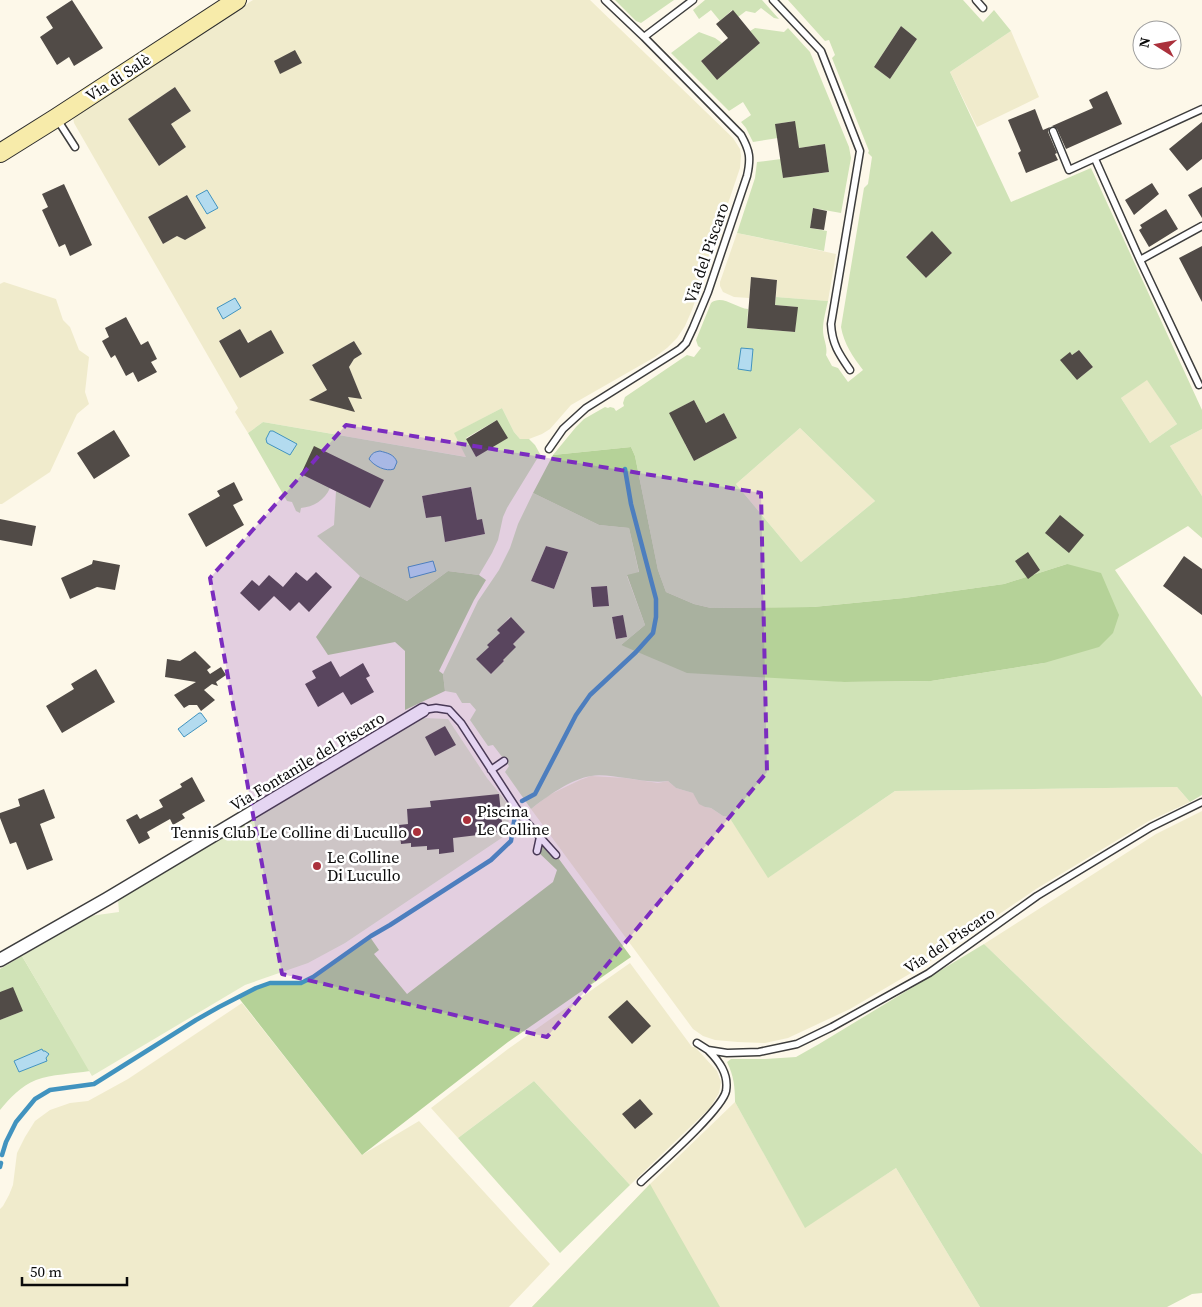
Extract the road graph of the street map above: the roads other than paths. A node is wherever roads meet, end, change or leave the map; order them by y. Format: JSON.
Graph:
{"nodes":[{"id":1,"x":237,"y":0,"type":"edge"},
{"id":2,"x":605,"y":0,"type":"edge"},
{"id":3,"x":693,"y":0,"type":"edge"},
{"id":4,"x":773,"y":0,"type":"edge"},
{"id":5,"x":976,"y":0,"type":"edge"},
{"id":6,"x":983,"y":8,"type":"dead end"},
{"id":7,"x":644,"y":37,"type":"junction"},
{"id":8,"x":1202,"y":109,"type":"edge"},
{"id":9,"x":56,"y":118,"type":"junction"},
{"id":10,"x":1053,"y":130,"type":"dead end"},
{"id":11,"x":75,"y":147,"type":"dead end"},
{"id":12,"x":0,"y":153,"type":"edge"},
{"id":13,"x":1095,"y":159,"type":"junction"},
{"id":14,"x":1202,"y":226,"type":"edge"},
{"id":15,"x":1140,"y":260,"type":"junction"},
{"id":16,"x":850,"y":370,"type":"dead end"},
{"id":17,"x":1199,"y":385,"type":"dead end"},
{"id":18,"x":549,"y":449,"type":"dead end"},
{"id":19,"x":423,"y":710,"type":"joint"},
{"id":20,"x":504,"y":760,"type":"dead end"},
{"id":21,"x":491,"y":770,"type":"junction"},
{"id":22,"x":1202,"y":802,"type":"edge"},
{"id":23,"x":540,"y":837,"type":"junction"},
{"id":24,"x":537,"y":851,"type":"dead end"},
{"id":25,"x":556,"y":855,"type":"dead end"},
{"id":26,"x":0,"y":960,"type":"edge"},
{"id":27,"x":697,"y":1043,"type":"dead end"},
{"id":28,"x":708,"y":1050,"type":"junction"},
{"id":29,"x":642,"y":1182,"type":"dead end"}],
"edges":[{"from":1,"to":9,"type":"main road","name":"Via di Salè"},
{"from":2,"to":7,"type":"lane","name":"Via del Piscaro"},
{"from":3,"to":7,"type":"lane"},
{"from":4,"to":16,"type":"lane"},
{"from":5,"to":6,"type":"lane"},
{"from":7,"to":18,"type":"lane","name":"Via del Piscaro"},
{"from":8,"to":13,"type":"lane"},
{"from":9,"to":11,"type":"lane"},
{"from":9,"to":12,"type":"main road","name":"Via di Salè"},
{"from":10,"to":13,"type":"lane"},
{"from":13,"to":15,"type":"lane"},
{"from":14,"to":15,"type":"lane"},
{"from":15,"to":17,"type":"lane"},
{"from":19,"to":21,"type":"lane"},
{"from":19,"to":26,"type":"street","name":"Via Fontanile del Piscaro"},
{"from":20,"to":21,"type":"lane"},
{"from":21,"to":23,"type":"lane"},
{"from":22,"to":28,"type":"lane","name":"Via del Piscaro"},
{"from":23,"to":24,"type":"lane"},
{"from":23,"to":25,"type":"lane"},
{"from":27,"to":28,"type":"lane","name":"Via del Piscaro"},
{"from":28,"to":29,"type":"lane"}]}
